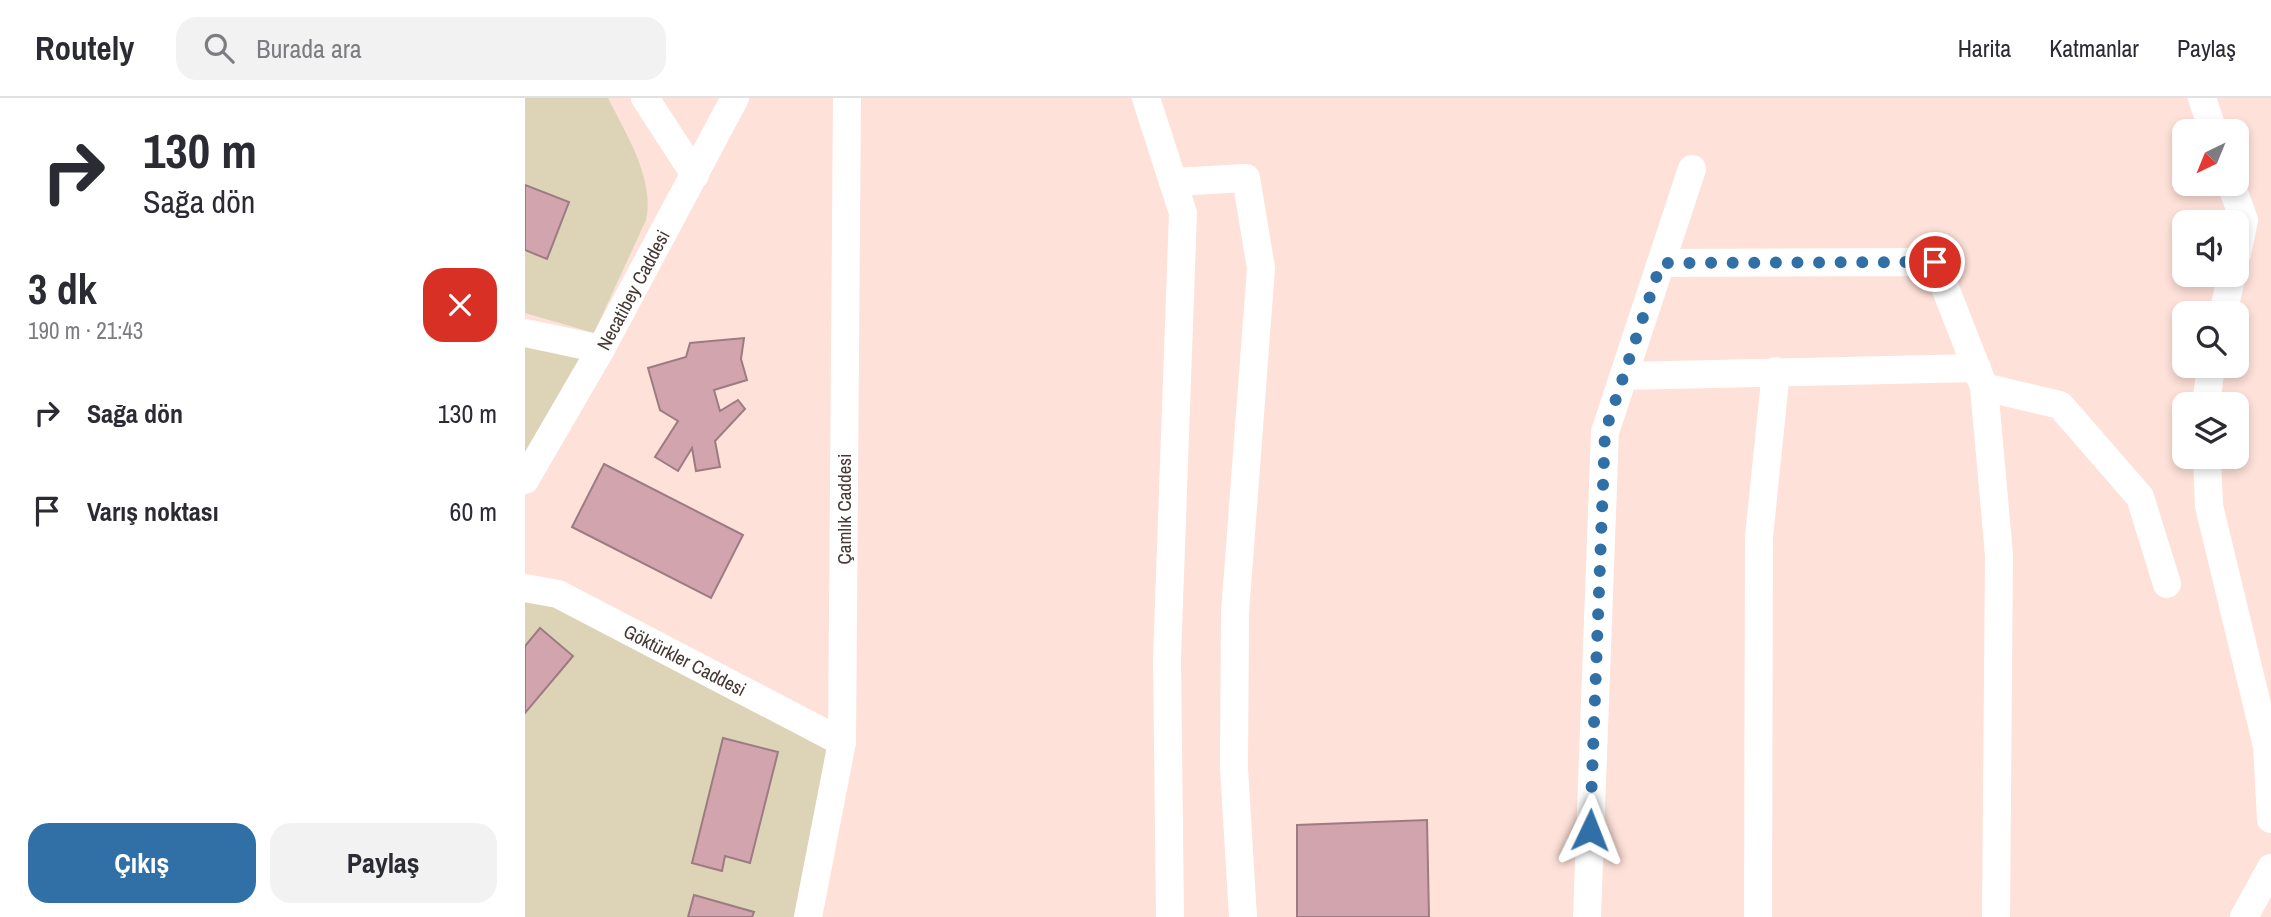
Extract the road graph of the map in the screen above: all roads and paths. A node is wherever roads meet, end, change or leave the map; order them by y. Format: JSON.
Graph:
{"nodes":[{"id":1,"x":645,"y":98,"type":"edge"},
{"id":2,"x":736,"y":98,"type":"edge"},
{"id":3,"x":846,"y":98,"type":"edge"},
{"id":4,"x":1146,"y":98,"type":"edge"},
{"id":5,"x":2202,"y":98,"type":"edge"},
{"id":6,"x":2209,"y":119,"type":"edge"},
{"id":7,"x":1692,"y":169,"type":"dead end"},
{"id":8,"x":695,"y":175,"type":"junction"},
{"id":9,"x":1173,"y":181,"type":"junction"},
{"id":10,"x":1661,"y":263,"type":"junction"},
{"id":11,"x":525,"y":333,"type":"edge"},
{"id":12,"x":601,"y":349,"type":"junction"},
{"id":13,"x":1776,"y":371,"type":"junction"},
{"id":14,"x":1624,"y":376,"type":"junction"},
{"id":15,"x":1981,"y":377,"type":"junction"},
{"id":16,"x":2207,"y":469,"type":"edge"},
{"id":17,"x":525,"y":480,"type":"edge"},
{"id":18,"x":2167,"y":584,"type":"dead end"},
{"id":19,"x":525,"y":588,"type":"edge"},
{"id":20,"x":842,"y":742,"type":"junction"},
{"id":21,"x":2271,"y":819,"type":"edge"},
{"id":22,"x":2271,"y":868,"type":"edge"},
{"id":23,"x":808,"y":917,"type":"edge"},
{"id":24,"x":1170,"y":917,"type":"edge"},
{"id":25,"x":1243,"y":917,"type":"edge"},
{"id":26,"x":1587,"y":917,"type":"edge"},
{"id":27,"x":1758,"y":917,"type":"edge"},
{"id":28,"x":1996,"y":917,"type":"edge"},
{"id":29,"x":2244,"y":917,"type":"edge"}],
"edges":[{"from":1,"to":8,"type":"street"},
{"from":2,"to":8,"type":"street","name":"Necatibey Caddesi"},
{"from":3,"to":20,"type":"street","name":"Çamlık Caddesi"},
{"from":4,"to":9,"type":"street"},
{"from":5,"to":6,"type":"street"},
{"from":7,"to":10,"type":"street"},
{"from":8,"to":12,"type":"street","name":"Necatibey Caddesi"},
{"from":9,"to":24,"type":"street"},
{"from":9,"to":25,"type":"street"},
{"from":10,"to":14,"type":"street"},
{"from":10,"to":15,"type":"street"},
{"from":11,"to":12,"type":"street"},
{"from":12,"to":17,"type":"street","name":"Necatibey Caddesi"},
{"from":13,"to":14,"type":"street"},
{"from":13,"to":15,"type":"street"},
{"from":13,"to":27,"type":"street"},
{"from":14,"to":26,"type":"street"},
{"from":15,"to":18,"type":"street"},
{"from":15,"to":28,"type":"street"},
{"from":16,"to":21,"type":"street"},
{"from":19,"to":20,"type":"street","name":"Göktürkler Caddesi"},
{"from":20,"to":23,"type":"street","name":"Çamlık Caddesi"},
{"from":22,"to":29,"type":"street"}]}
